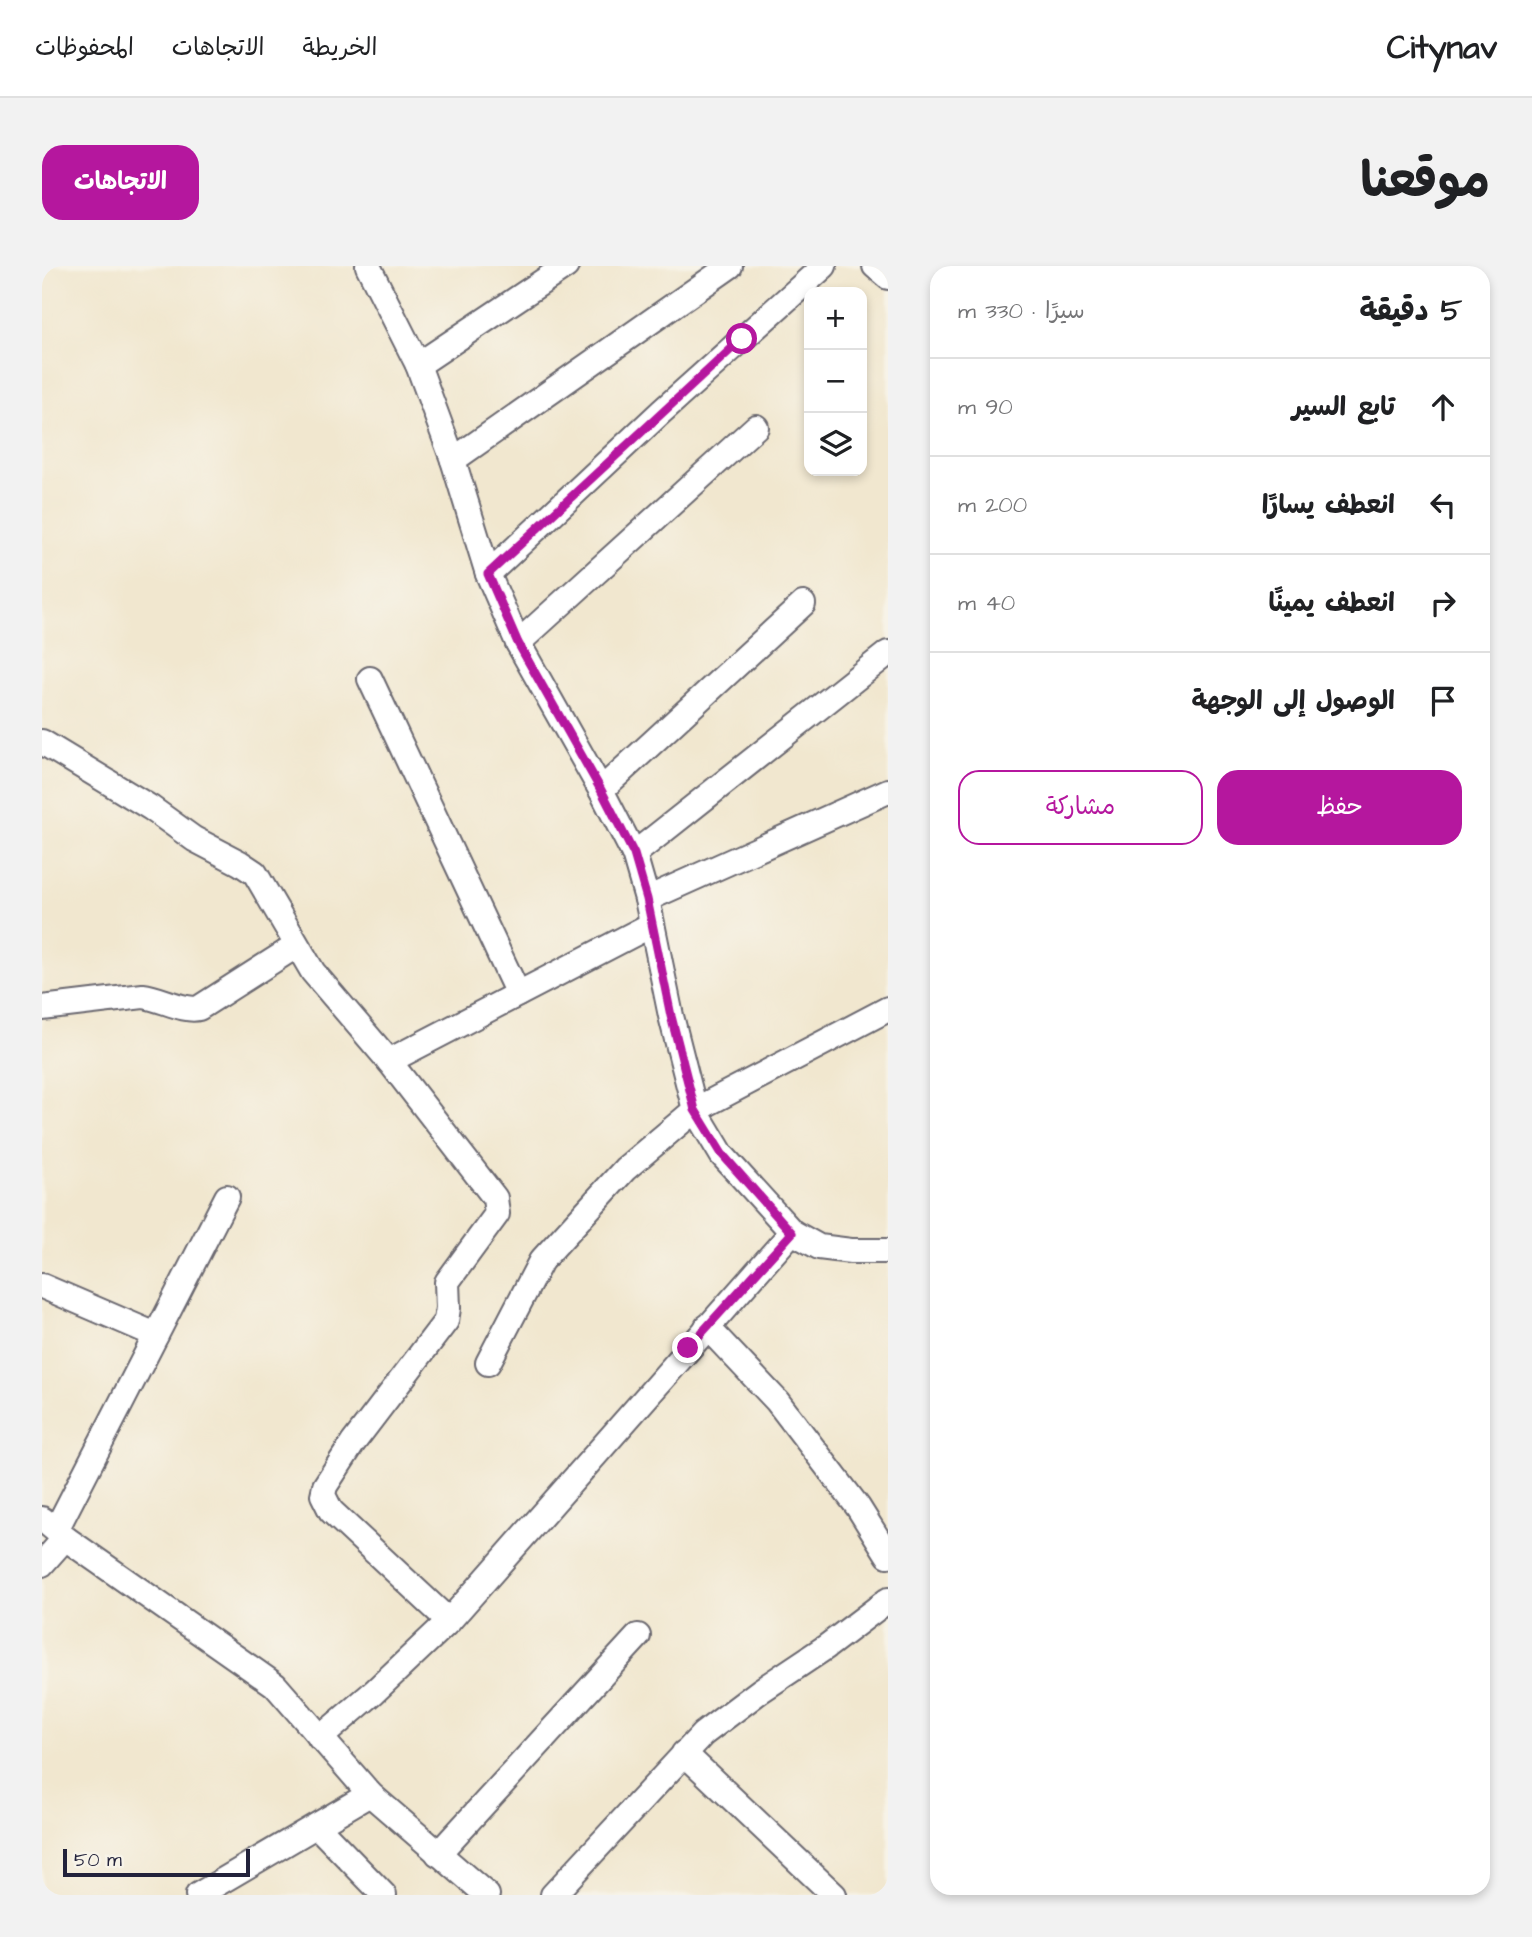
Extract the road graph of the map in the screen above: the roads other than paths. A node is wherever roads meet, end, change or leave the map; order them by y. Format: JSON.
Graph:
{"nodes":[{"id":1,"x":566,"y":266,"type":"edge"},
{"id":2,"x":730,"y":266,"type":"edge"},
{"id":3,"x":824,"y":266,"type":"edge"},
{"id":4,"x":379,"y":271,"type":"edge"},
{"id":5,"x":418,"y":365,"type":"junction"},
{"id":6,"x":755,"y":427,"type":"dead end"},
{"id":7,"x":453,"y":460,"type":"junction"},
{"id":8,"x":488,"y":574,"type":"junction"},
{"id":9,"x":803,"y":604,"type":"dead end"},
{"id":10,"x":518,"y":643,"type":"junction"},
{"id":11,"x":888,"y":653,"type":"edge"},
{"id":12,"x":370,"y":679,"type":"dead end"},
{"id":13,"x":42,"y":742,"type":"edge"},
{"id":14,"x":601,"y":790,"type":"junction"},
{"id":15,"x":888,"y":792,"type":"edge"},
{"id":16,"x":634,"y":854,"type":"junction"},
{"id":17,"x":647,"y":899,"type":"junction"},
{"id":18,"x":651,"y":925,"type":"junction"},
{"id":19,"x":296,"y":946,"type":"junction"},
{"id":20,"x":518,"y":994,"type":"junction"},
{"id":21,"x":42,"y":1008,"type":"edge"},
{"id":22,"x":888,"y":1009,"type":"edge"},
{"id":23,"x":389,"y":1061,"type":"junction"},
{"id":24,"x":695,"y":1110,"type":"junction"},
{"id":25,"x":227,"y":1197,"type":"dead end"},
{"id":26,"x":792,"y":1233,"type":"junction"},
{"id":27,"x":888,"y":1251,"type":"edge"},
{"id":28,"x":42,"y":1286,"type":"edge"},
{"id":29,"x":707,"y":1327,"type":"junction"},
{"id":30,"x":156,"y":1335,"type":"junction"},
{"id":31,"x":488,"y":1363,"type":"dead end"},
{"id":32,"x":54,"y":1529,"type":"edge"},
{"id":33,"x":888,"y":1555,"type":"edge"},
{"id":34,"x":42,"y":1564,"type":"edge"},
{"id":35,"x":888,"y":1600,"type":"edge"},
{"id":36,"x":449,"y":1621,"type":"junction"},
{"id":37,"x":638,"y":1636,"type":"dead end"},
{"id":38,"x":320,"y":1738,"type":"junction"},
{"id":39,"x":684,"y":1753,"type":"junction"},
{"id":40,"x":370,"y":1794,"type":"junction"},
{"id":41,"x":317,"y":1826,"type":"junction"},
{"id":42,"x":438,"y":1854,"type":"junction"},
{"id":43,"x":204,"y":1894,"type":"edge"},
{"id":44,"x":384,"y":1895,"type":"edge"},
{"id":45,"x":487,"y":1895,"type":"edge"},
{"id":46,"x":553,"y":1895,"type":"edge"},
{"id":47,"x":834,"y":1895,"type":"edge"}],
"edges":[{"from":1,"to":5,"type":"street"},
{"from":2,"to":7,"type":"street"},
{"from":3,"to":8,"type":"street"},
{"from":4,"to":5,"type":"street"},
{"from":5,"to":7,"type":"street"},
{"from":6,"to":10,"type":"street"},
{"from":7,"to":8,"type":"street"},
{"from":8,"to":10,"type":"street"},
{"from":9,"to":14,"type":"street"},
{"from":10,"to":14,"type":"street"},
{"from":11,"to":16,"type":"street"},
{"from":12,"to":20,"type":"street"},
{"from":13,"to":19,"type":"street"},
{"from":14,"to":16,"type":"street"},
{"from":15,"to":17,"type":"street"},
{"from":16,"to":17,"type":"street"},
{"from":17,"to":18,"type":"street"},
{"from":18,"to":20,"type":"street"},
{"from":18,"to":24,"type":"street"},
{"from":19,"to":21,"type":"street"},
{"from":19,"to":23,"type":"street"},
{"from":20,"to":23,"type":"street"},
{"from":22,"to":24,"type":"street"},
{"from":23,"to":36,"type":"street"},
{"from":24,"to":26,"type":"street"},
{"from":24,"to":31,"type":"street"},
{"from":25,"to":30,"type":"street"},
{"from":26,"to":27,"type":"street"},
{"from":26,"to":29,"type":"street"},
{"from":28,"to":30,"type":"street"},
{"from":29,"to":33,"type":"street"},
{"from":29,"to":36,"type":"street"},
{"from":30,"to":32,"type":"street"},
{"from":32,"to":34,"type":"street"},
{"from":32,"to":38,"type":"street"},
{"from":35,"to":39,"type":"street"},
{"from":36,"to":38,"type":"street"},
{"from":37,"to":42,"type":"street"},
{"from":38,"to":40,"type":"street"},
{"from":39,"to":46,"type":"street"},
{"from":39,"to":47,"type":"street"},
{"from":40,"to":41,"type":"street"},
{"from":40,"to":42,"type":"street"},
{"from":41,"to":43,"type":"street"},
{"from":41,"to":44,"type":"street"},
{"from":42,"to":45,"type":"street"}]}
